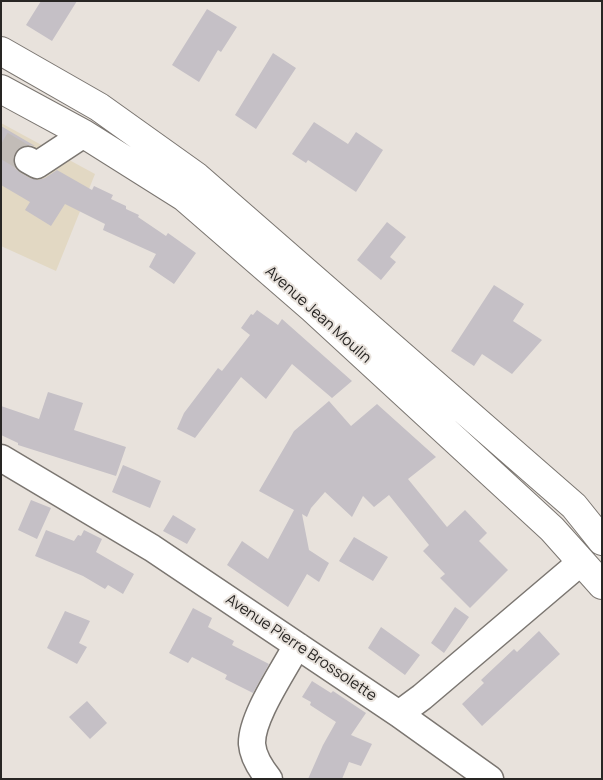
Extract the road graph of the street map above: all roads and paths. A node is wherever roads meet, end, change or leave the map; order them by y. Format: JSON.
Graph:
{"nodes":[{"id":1,"x":1,"y":51,"type":"edge"},
{"id":2,"x":1,"y":89,"type":"edge"},
{"id":3,"x":84,"y":134,"type":"junction"},
{"id":4,"x":28,"y":160,"type":"tunnel mouth"},
{"id":5,"x":1,"y":458,"type":"edge"},
{"id":6,"x":602,"y":541,"type":"edge"},
{"id":7,"x":581,"y":562,"type":"junction"},
{"id":8,"x":602,"y":585,"type":"edge"},
{"id":9,"x":298,"y":646,"type":"junction"},
{"id":10,"x":399,"y":714,"type":"junction"},
{"id":11,"x":269,"y":779,"type":"edge"},
{"id":12,"x":490,"y":779,"type":"edge"}],
"edges":[{"from":1,"to":6,"type":"main road","name":"Avenue Jean Moulin"},
{"from":2,"to":3,"type":"main road","name":"Avenue Jean Moulin"},
{"from":3,"to":4,"type":"street"},
{"from":3,"to":7,"type":"main road","name":"Avenue Jean Moulin"},
{"from":5,"to":9,"type":"street","name":"Avenue Pierre Brossolette"},
{"from":7,"to":8,"type":"main road","name":"Avenue Jean Moulin"},
{"from":7,"to":10,"type":"street"},
{"from":9,"to":10,"type":"street","name":"Avenue Pierre Brossolette"},
{"from":9,"to":11,"type":"street"},
{"from":10,"to":12,"type":"street","name":"Avenue Pierre Brossolette"}]}
